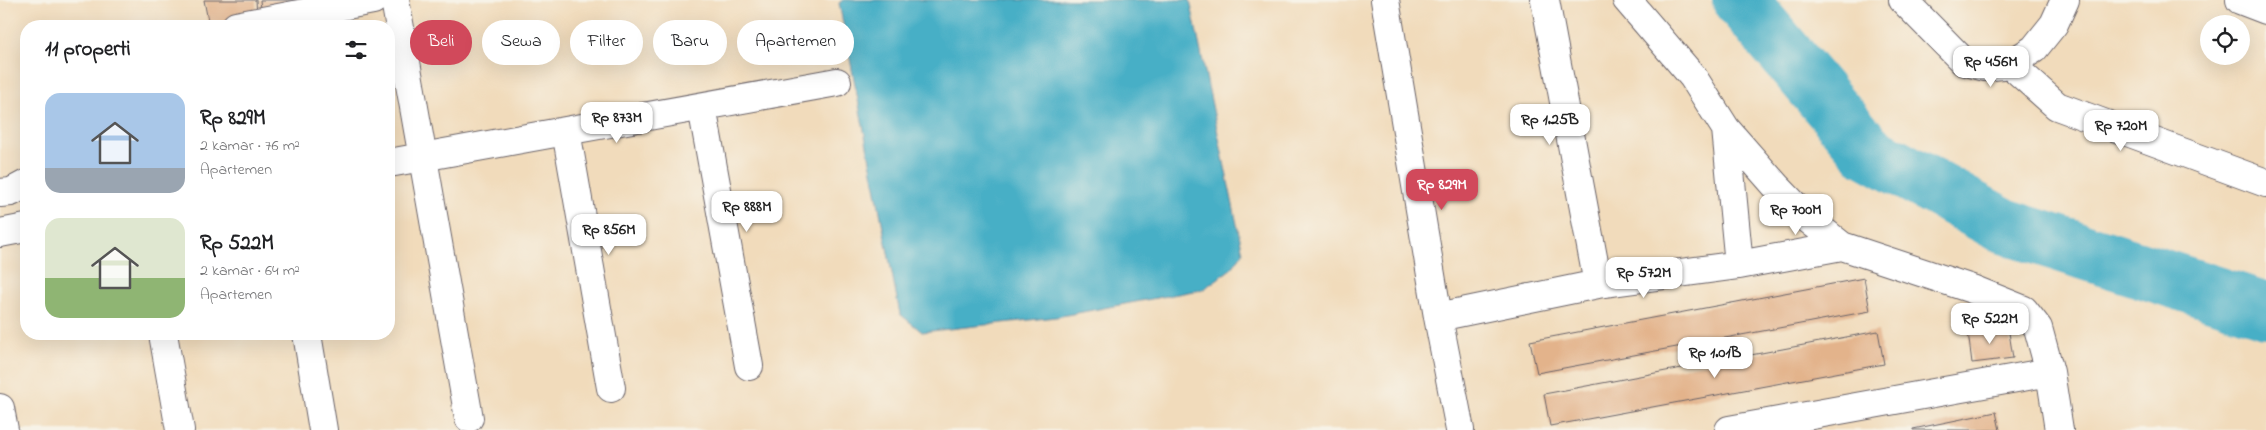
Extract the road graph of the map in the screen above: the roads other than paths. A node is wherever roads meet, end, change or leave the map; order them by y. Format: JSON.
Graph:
{"nodes":[{"id":1,"x":373,"y":0,"type":"edge"},
{"id":2,"x":395,"y":0,"type":"edge"},
{"id":3,"x":1385,"y":0,"type":"edge"},
{"id":4,"x":1545,"y":0,"type":"edge"},
{"id":5,"x":1627,"y":0,"type":"edge"},
{"id":6,"x":1903,"y":0,"type":"edge"},
{"id":7,"x":2065,"y":0,"type":"edge"},
{"id":8,"x":2240,"y":0,"type":"edge"},
{"id":9,"x":2266,"y":10,"type":"edge"},
{"id":10,"x":268,"y":20,"type":"edge"},
{"id":11,"x":2010,"y":64,"type":"junction"},
{"id":12,"x":837,"y":82,"type":"dead end"},
{"id":13,"x":702,"y":107,"type":"junction"},
{"id":14,"x":1726,"y":130,"type":"junction"},
{"id":15,"x":566,"y":131,"type":"junction"},
{"id":16,"x":423,"y":157,"type":"junction"},
{"id":17,"x":395,"y":162,"type":"edge"},
{"id":18,"x":2266,"y":183,"type":"edge"},
{"id":19,"x":20,"y":187,"type":"edge"},
{"id":20,"x":0,"y":192,"type":"edge"},
{"id":21,"x":20,"y":229,"type":"edge"},
{"id":22,"x":0,"y":233,"type":"edge"},
{"id":23,"x":1842,"y":246,"type":"junction"},
{"id":24,"x":1739,"y":265,"type":"junction"},
{"id":25,"x":1598,"y":284,"type":"junction"},
{"id":26,"x":1438,"y":317,"type":"junction"},
{"id":27,"x":164,"y":340,"type":"edge"},
{"id":28,"x":308,"y":340,"type":"edge"},
{"id":29,"x":749,"y":366,"type":"dead end"},
{"id":30,"x":2050,"y":372,"type":"junction"},
{"id":31,"x":611,"y":388,"type":"dead end"},
{"id":32,"x":0,"y":408,"type":"edge"},
{"id":33,"x":469,"y":418,"type":"dead end"},
{"id":34,"x":4,"y":430,"type":"edge"},
{"id":35,"x":180,"y":430,"type":"edge"},
{"id":36,"x":324,"y":430,"type":"edge"},
{"id":37,"x":1460,"y":430,"type":"edge"},
{"id":38,"x":1729,"y":430,"type":"edge"},
{"id":39,"x":2059,"y":430,"type":"edge"}],
"edges":[{"from":1,"to":10,"type":"street"},
{"from":2,"to":16,"type":"street"},
{"from":3,"to":26,"type":"street"},
{"from":4,"to":25,"type":"street"},
{"from":5,"to":14,"type":"street"},
{"from":6,"to":11,"type":"street"},
{"from":7,"to":11,"type":"street"},
{"from":8,"to":9,"type":"street"},
{"from":11,"to":18,"type":"street"},
{"from":12,"to":13,"type":"street"},
{"from":13,"to":15,"type":"street"},
{"from":13,"to":29,"type":"street"},
{"from":14,"to":23,"type":"street"},
{"from":14,"to":24,"type":"street"},
{"from":15,"to":16,"type":"street"},
{"from":15,"to":31,"type":"street"},
{"from":16,"to":17,"type":"street"},
{"from":16,"to":33,"type":"street"},
{"from":19,"to":20,"type":"street"},
{"from":21,"to":22,"type":"street"},
{"from":23,"to":24,"type":"street"},
{"from":23,"to":30,"type":"street"},
{"from":24,"to":25,"type":"street"},
{"from":25,"to":26,"type":"street"},
{"from":26,"to":37,"type":"street"},
{"from":27,"to":35,"type":"street"},
{"from":28,"to":36,"type":"street"},
{"from":30,"to":38,"type":"street"},
{"from":30,"to":39,"type":"street"},
{"from":32,"to":34,"type":"street"}]}
